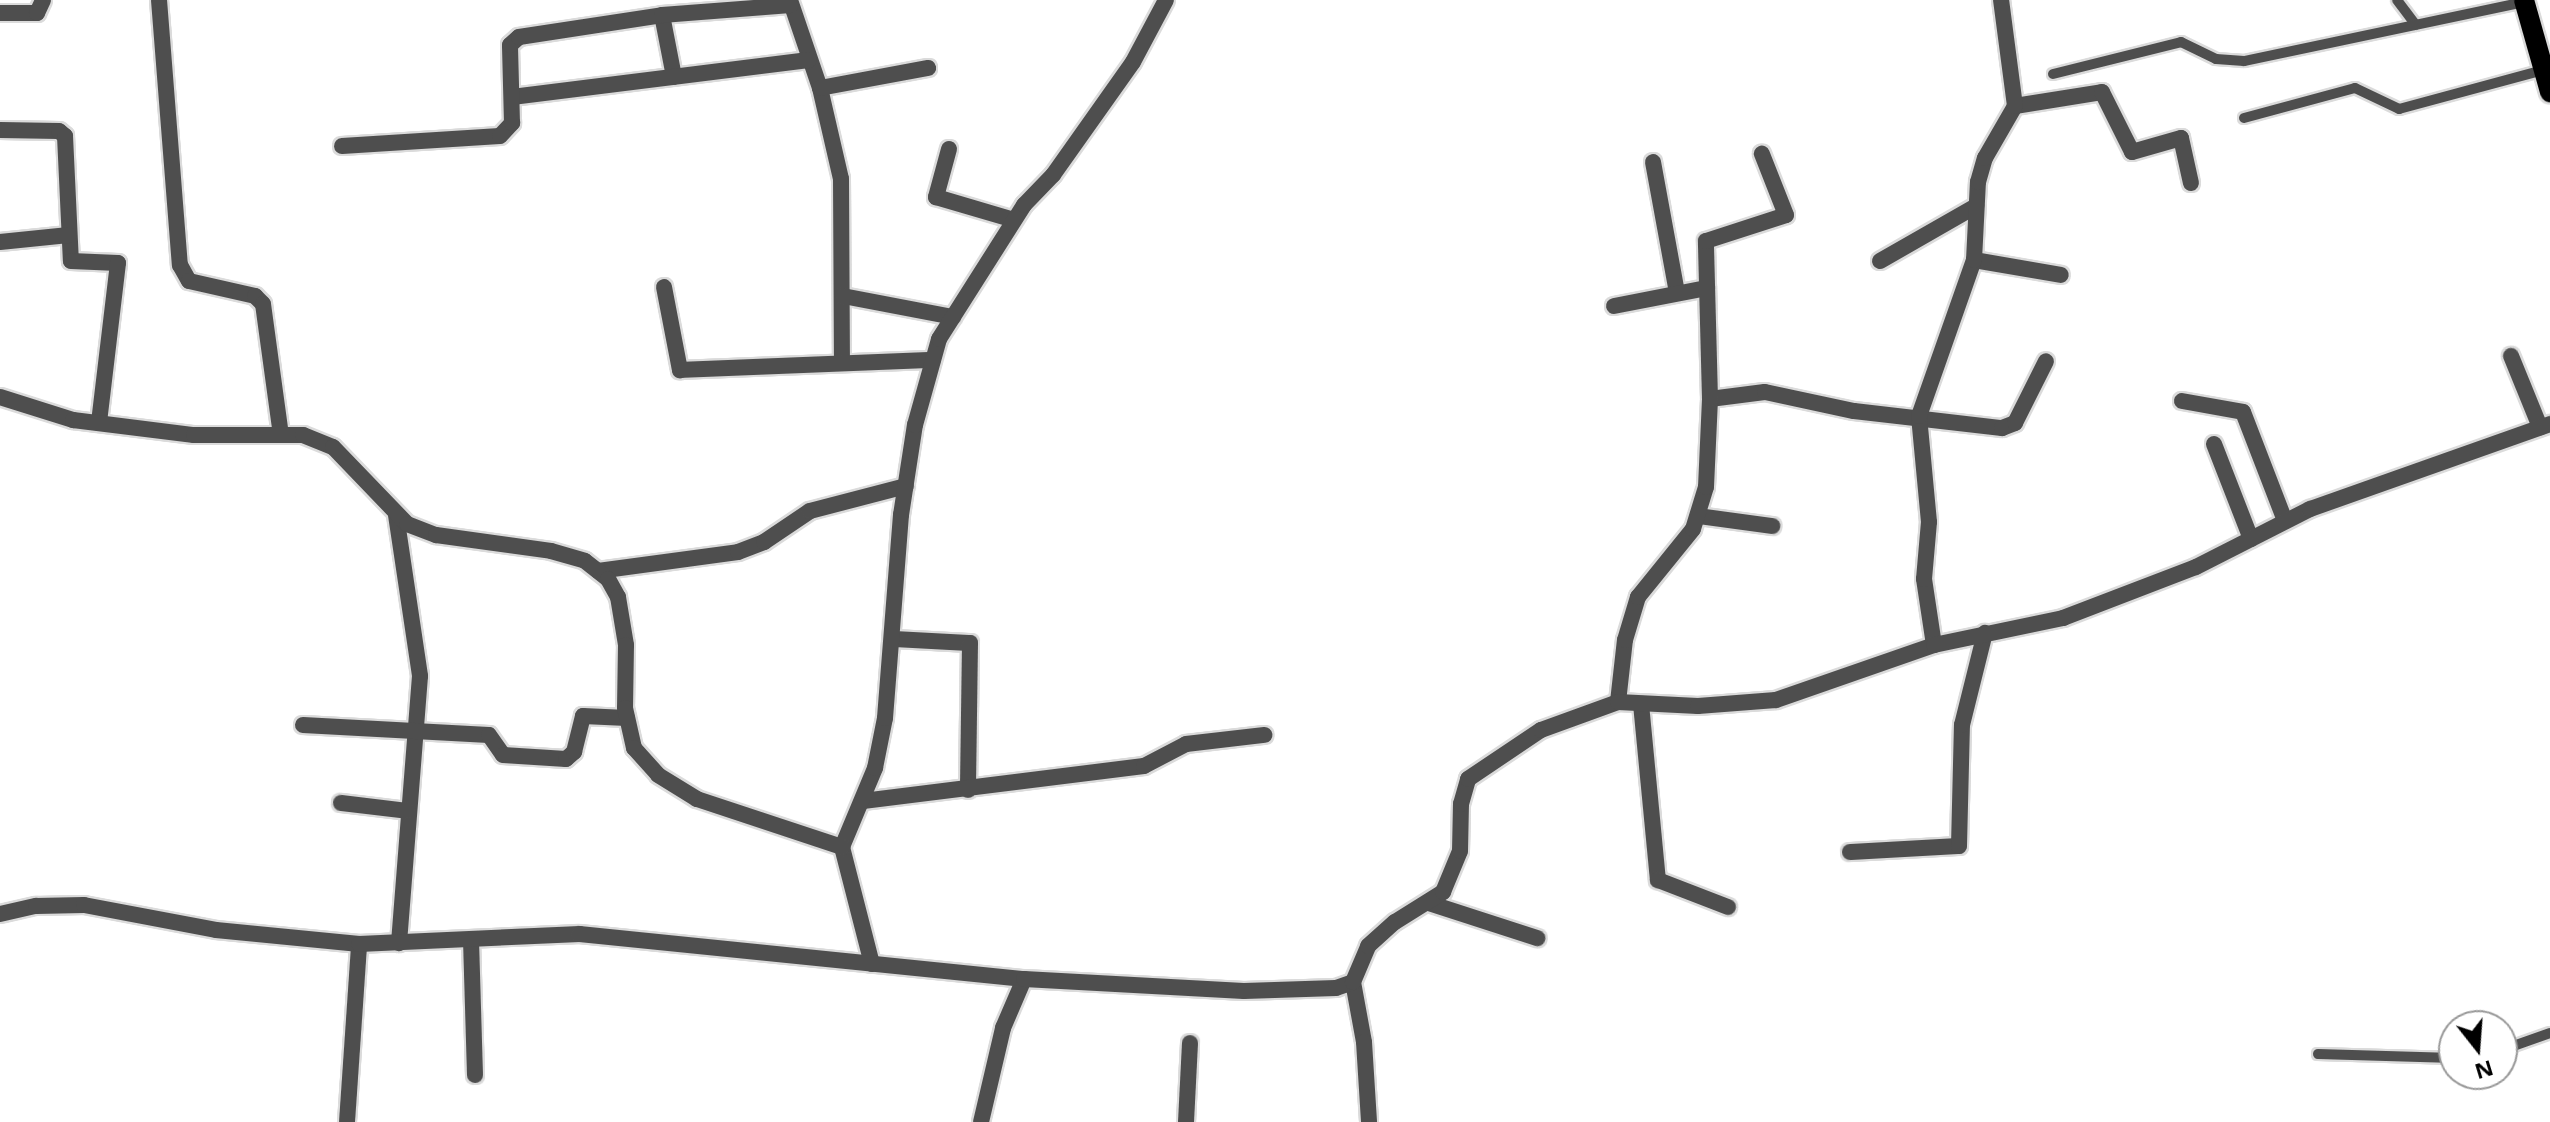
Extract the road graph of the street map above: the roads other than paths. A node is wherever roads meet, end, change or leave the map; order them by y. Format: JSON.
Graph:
{"nodes":[{"id":1,"x":43,"y":0,"type":"edge"},
{"id":2,"x":159,"y":0,"type":"edge"},
{"id":3,"x":643,"y":0,"type":"edge"},
{"id":4,"x":1166,"y":0,"type":"edge"},
{"id":5,"x":2001,"y":0,"type":"edge"},
{"id":6,"x":2397,"y":0,"type":"edge"},
{"id":7,"x":2524,"y":1,"type":"edge"},
{"id":8,"x":790,"y":2,"type":"edge"},
{"id":9,"x":0,"y":13,"type":"edge"},
{"id":10,"x":662,"y":15,"type":"junction"},
{"id":11,"x":645,"y":18,"type":"junction"},
{"id":12,"x":2416,"y":25,"type":"junction"},
{"id":13,"x":809,"y":60,"type":"junction"},
{"id":14,"x":928,"y":68,"type":"dead end"},
{"id":15,"x":2544,"y":70,"type":"junction"},
{"id":16,"x":2053,"y":74,"type":"dead end"},
{"id":17,"x":674,"y":77,"type":"junction"},
{"id":18,"x":820,"y":88,"type":"junction"},
{"id":19,"x":2550,"y":92,"type":"edge"},
{"id":20,"x":512,"y":97,"type":"junction"},
{"id":21,"x":2015,"y":106,"type":"junction"},
{"id":22,"x":2244,"y":118,"type":"dead end"},
{"id":23,"x":0,"y":130,"type":"edge"},
{"id":24,"x":342,"y":146,"type":"dead end"},
{"id":25,"x":949,"y":149,"type":"dead end"},
{"id":26,"x":1762,"y":154,"type":"dead end"},
{"id":27,"x":1653,"y":162,"type":"dead end"},
{"id":28,"x":2191,"y":183,"type":"dead end"},
{"id":29,"x":1976,"y":206,"type":"junction"},
{"id":30,"x":1014,"y":220,"type":"junction"},
{"id":31,"x":69,"y":235,"type":"junction"},
{"id":32,"x":0,"y":242,"type":"edge"},
{"id":33,"x":1974,"y":260,"type":"junction"},
{"id":34,"x":1880,"y":261,"type":"dead end"},
{"id":35,"x":2061,"y":275,"type":"dead end"},
{"id":36,"x":664,"y":287,"type":"dead end"},
{"id":37,"x":1707,"y":288,"type":"junction"},
{"id":38,"x":1677,"y":293,"type":"junction"},
{"id":39,"x":843,"y":296,"type":"junction"},
{"id":40,"x":1614,"y":306,"type":"dead end"},
{"id":41,"x":953,"y":317,"type":"junction"},
{"id":42,"x":2511,"y":356,"type":"dead end"},
{"id":43,"x":933,"y":360,"type":"junction"},
{"id":44,"x":2046,"y":361,"type":"dead end"},
{"id":45,"x":842,"y":363,"type":"junction"},
{"id":46,"x":0,"y":397,"type":"edge"},
{"id":47,"x":1710,"y":399,"type":"junction"},
{"id":48,"x":2182,"y":401,"type":"dead end"},
{"id":49,"x":1919,"y":416,"type":"junction"},
{"id":50,"x":99,"y":423,"type":"junction"},
{"id":51,"x":2545,"y":425,"type":"edge"},
{"id":52,"x":281,"y":435,"type":"junction"},
{"id":53,"x":2214,"y":444,"type":"dead end"},
{"id":54,"x":906,"y":486,"type":"junction"},
{"id":55,"x":396,"y":515,"type":"junction"},
{"id":56,"x":1698,"y":516,"type":"junction"},
{"id":57,"x":2285,"y":521,"type":"junction"},
{"id":58,"x":1772,"y":526,"type":"dead end"},
{"id":59,"x":2251,"y":539,"type":"junction"},
{"id":60,"x":598,"y":571,"type":"junction"},
{"id":61,"x":1985,"y":633,"type":"junction"},
{"id":62,"x":893,"y":639,"type":"junction"},
{"id":63,"x":1934,"y":645,"type":"junction"},
{"id":64,"x":1618,"y":702,"type":"junction"},
{"id":65,"x":1641,"y":704,"type":"junction"},
{"id":66,"x":627,"y":718,"type":"junction"},
{"id":67,"x":303,"y":725,"type":"dead end"},
{"id":68,"x":416,"y":729,"type":"junction"},
{"id":69,"x":1264,"y":735,"type":"dead end"},
{"id":70,"x":968,"y":790,"type":"junction"},
{"id":71,"x":863,"y":801,"type":"junction"},
{"id":72,"x":341,"y":803,"type":"dead end"},
{"id":73,"x":408,"y":811,"type":"junction"},
{"id":74,"x":842,"y":847,"type":"junction"},
{"id":75,"x":1850,"y":852,"type":"dead end"},
{"id":76,"x":1429,"y":903,"type":"junction"},
{"id":77,"x":1728,"y":907,"type":"dead end"},
{"id":78,"x":0,"y":914,"type":"edge"},
{"id":79,"x":1537,"y":938,"type":"dead end"},
{"id":80,"x":471,"y":940,"type":"junction"},
{"id":81,"x":399,"y":943,"type":"junction"},
{"id":82,"x":359,"y":944,"type":"junction"},
{"id":83,"x":872,"y":964,"type":"junction"},
{"id":84,"x":1024,"y":979,"type":"junction"},
{"id":85,"x":1353,"y":982,"type":"junction"},
{"id":86,"x":2550,"y":1033,"type":"edge"},
{"id":87,"x":1190,"y":1043,"type":"dead end"},
{"id":88,"x":2518,"y":1044,"type":"edge"},
{"id":89,"x":2318,"y":1054,"type":"dead end"},
{"id":90,"x":2438,"y":1058,"type":"edge"},
{"id":91,"x":475,"y":1075,"type":"dead end"},
{"id":92,"x":347,"y":1122,"type":"edge"},
{"id":93,"x":981,"y":1122,"type":"edge"},
{"id":94,"x":1186,"y":1122,"type":"edge"},
{"id":95,"x":1369,"y":1122,"type":"edge"}],
"edges":[{"from":1,"to":9,"type":"street"},
{"from":2,"to":52,"type":"street"},
{"from":3,"to":11,"type":"street"},
{"from":4,"to":30,"type":"street"},
{"from":5,"to":21,"type":"street"},
{"from":6,"to":12,"type":"lane"},
{"from":7,"to":12,"type":"lane"},
{"from":7,"to":15,"type":"main road"},
{"from":8,"to":10,"type":"street"},
{"from":8,"to":13,"type":"street"},
{"from":10,"to":11,"type":"street"},
{"from":10,"to":17,"type":"street"},
{"from":11,"to":20,"type":"street"},
{"from":12,"to":16,"type":"lane"},
{"from":13,"to":17,"type":"street"},
{"from":13,"to":18,"type":"street"},
{"from":14,"to":18,"type":"street"},
{"from":15,"to":19,"type":"main road"},
{"from":15,"to":22,"type":"lane"},
{"from":17,"to":20,"type":"street"},
{"from":18,"to":39,"type":"street"},
{"from":20,"to":24,"type":"street"},
{"from":21,"to":28,"type":"street"},
{"from":21,"to":29,"type":"street"},
{"from":23,"to":31,"type":"street"},
{"from":25,"to":30,"type":"street"},
{"from":26,"to":37,"type":"street"},
{"from":27,"to":38,"type":"street"},
{"from":29,"to":33,"type":"street"},
{"from":29,"to":34,"type":"street"},
{"from":30,"to":41,"type":"street"},
{"from":31,"to":32,"type":"street"},
{"from":31,"to":50,"type":"street"},
{"from":33,"to":35,"type":"street"},
{"from":33,"to":49,"type":"street"},
{"from":36,"to":45,"type":"street"},
{"from":37,"to":38,"type":"street"},
{"from":37,"to":47,"type":"street"},
{"from":38,"to":40,"type":"street"},
{"from":39,"to":41,"type":"street"},
{"from":39,"to":45,"type":"street"},
{"from":41,"to":43,"type":"street"},
{"from":42,"to":51,"type":"street"},
{"from":43,"to":45,"type":"street"},
{"from":43,"to":54,"type":"street"},
{"from":44,"to":49,"type":"street"},
{"from":46,"to":50,"type":"street"},
{"from":47,"to":49,"type":"street"},
{"from":47,"to":56,"type":"street"},
{"from":48,"to":57,"type":"street"},
{"from":49,"to":63,"type":"street"},
{"from":50,"to":52,"type":"street"},
{"from":51,"to":57,"type":"street"},
{"from":52,"to":55,"type":"street"},
{"from":53,"to":59,"type":"street"},
{"from":54,"to":60,"type":"street"},
{"from":54,"to":62,"type":"street"},
{"from":55,"to":60,"type":"street"},
{"from":55,"to":68,"type":"street"},
{"from":56,"to":58,"type":"street"},
{"from":56,"to":64,"type":"street"},
{"from":57,"to":59,"type":"street"},
{"from":59,"to":61,"type":"street"},
{"from":60,"to":66,"type":"street"},
{"from":61,"to":63,"type":"street"},
{"from":61,"to":75,"type":"street"},
{"from":62,"to":70,"type":"street"},
{"from":62,"to":71,"type":"street"},
{"from":63,"to":65,"type":"street"},
{"from":64,"to":65,"type":"street"},
{"from":64,"to":76,"type":"street"},
{"from":65,"to":77,"type":"street"},
{"from":66,"to":68,"type":"street"},
{"from":66,"to":74,"type":"street"},
{"from":67,"to":68,"type":"street"},
{"from":68,"to":73,"type":"street"},
{"from":69,"to":70,"type":"street"},
{"from":70,"to":71,"type":"street"},
{"from":71,"to":74,"type":"street"},
{"from":72,"to":73,"type":"street"},
{"from":73,"to":81,"type":"street"},
{"from":74,"to":83,"type":"street"},
{"from":76,"to":79,"type":"street"},
{"from":76,"to":85,"type":"street"},
{"from":78,"to":82,"type":"street"},
{"from":80,"to":81,"type":"street"},
{"from":80,"to":83,"type":"street"},
{"from":80,"to":91,"type":"street"},
{"from":81,"to":82,"type":"street"},
{"from":82,"to":92,"type":"street"},
{"from":83,"to":84,"type":"street"},
{"from":84,"to":85,"type":"street"},
{"from":84,"to":93,"type":"street"},
{"from":85,"to":95,"type":"street"},
{"from":86,"to":88,"type":"lane"},
{"from":87,"to":94,"type":"street"},
{"from":89,"to":90,"type":"lane"}]}
